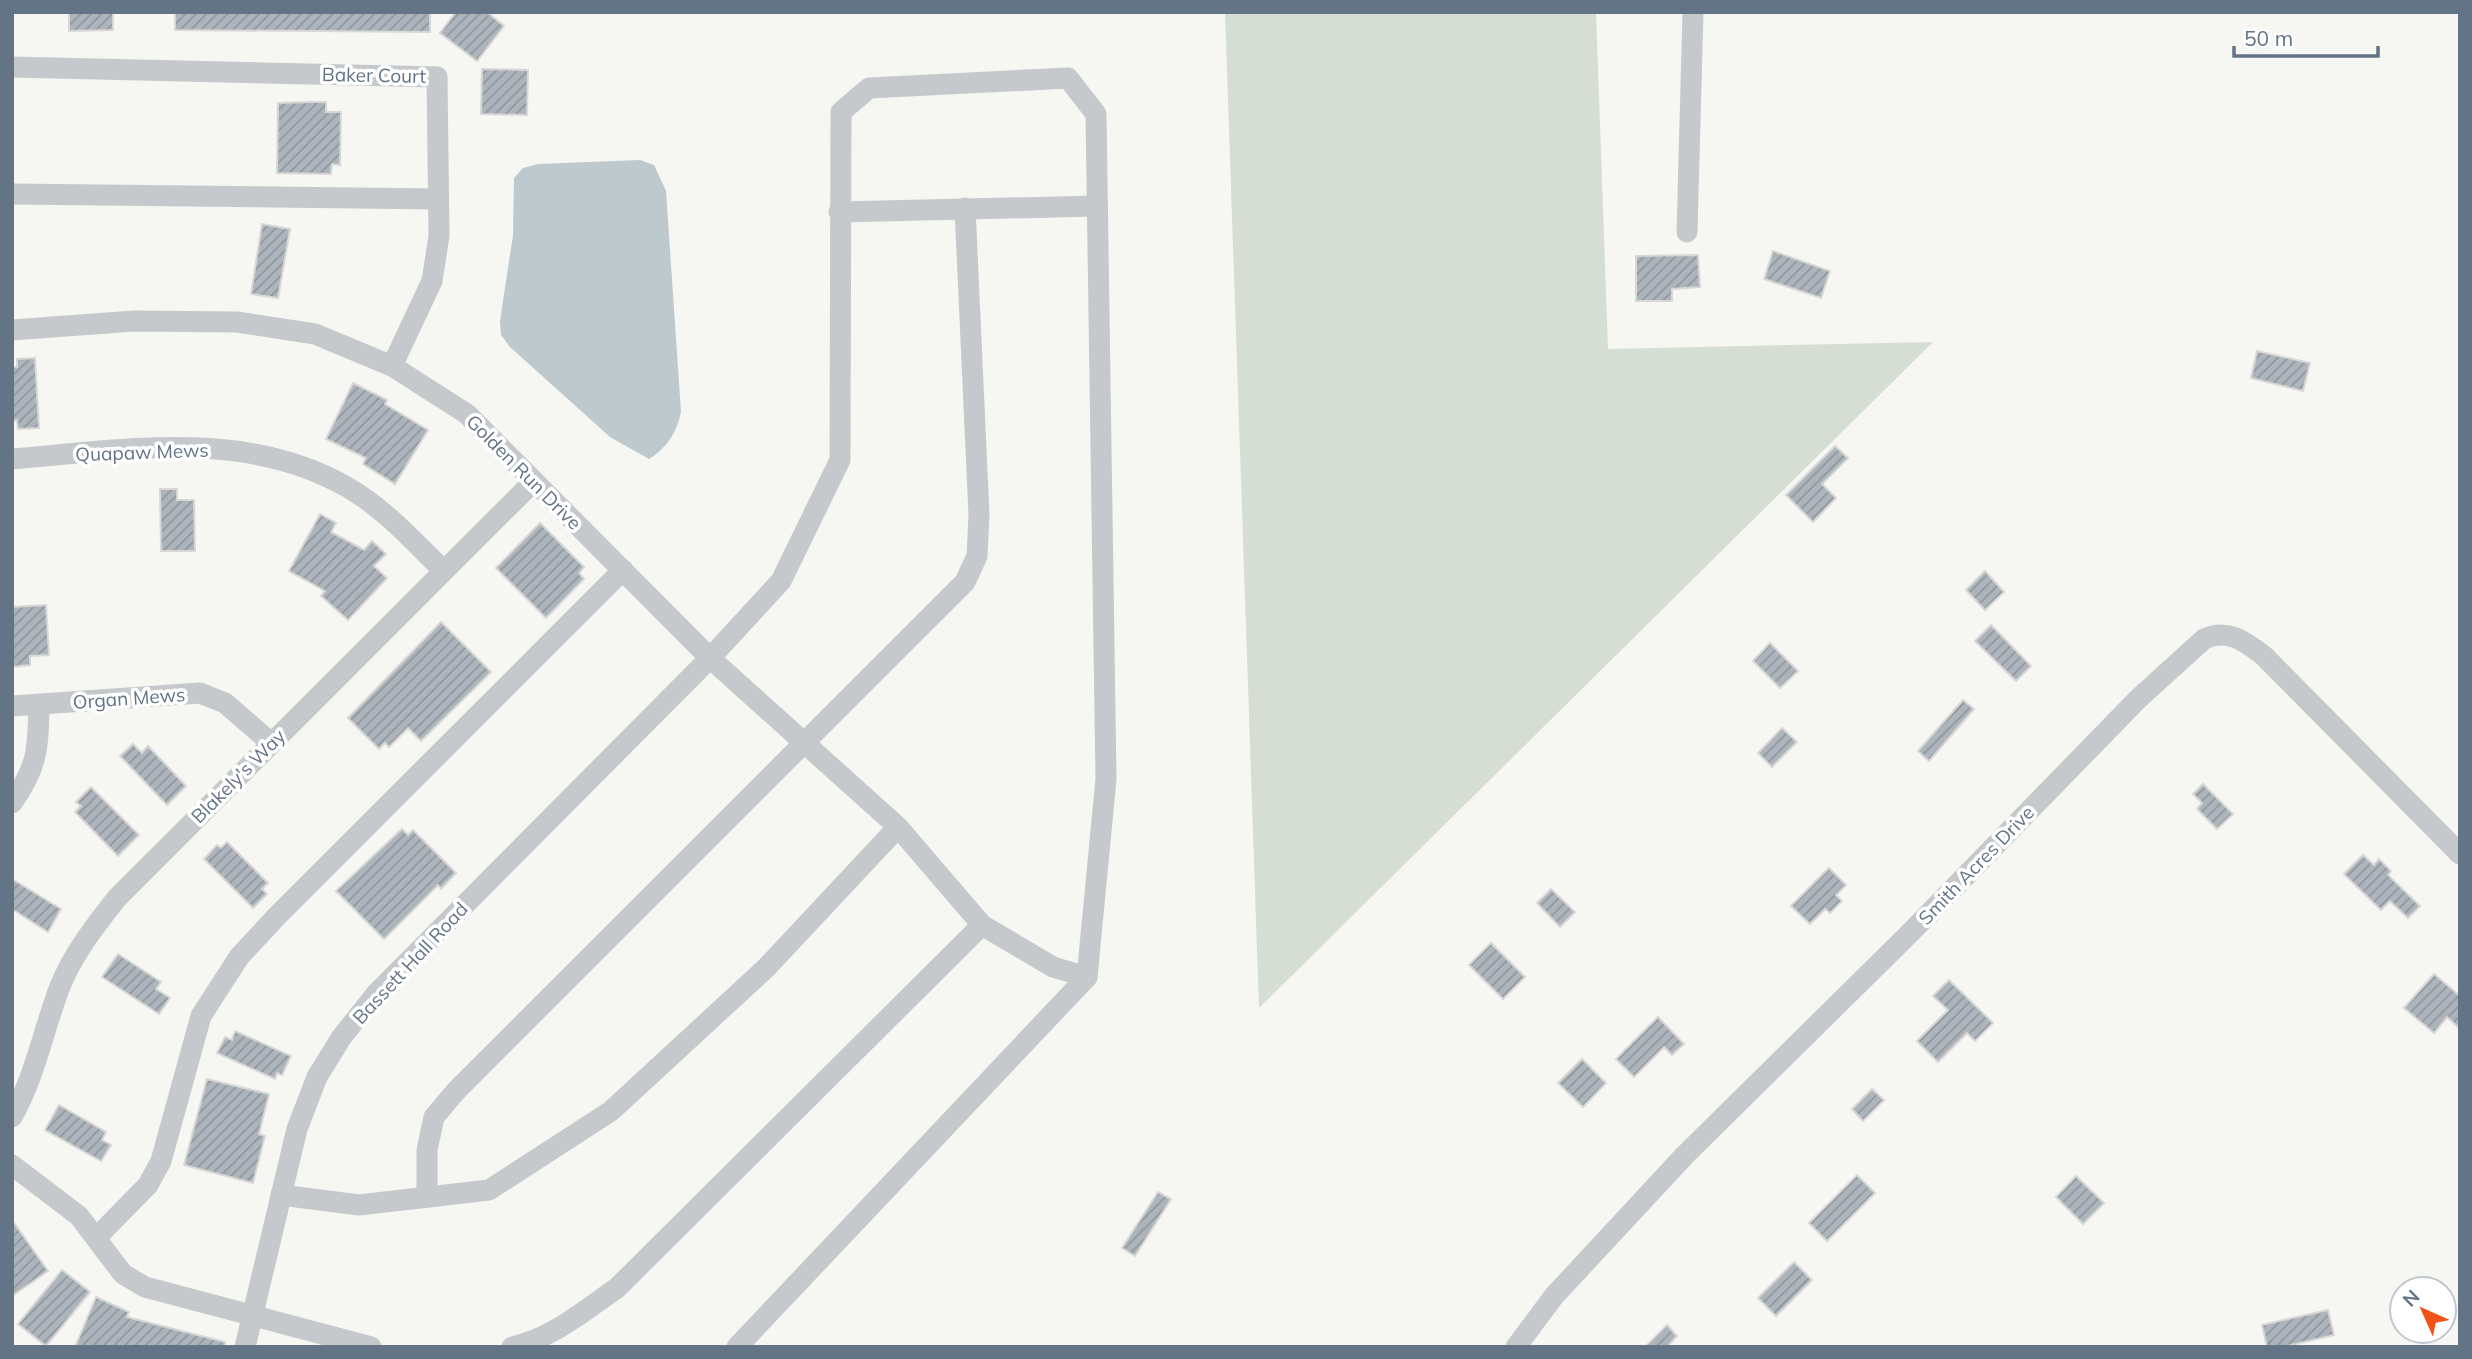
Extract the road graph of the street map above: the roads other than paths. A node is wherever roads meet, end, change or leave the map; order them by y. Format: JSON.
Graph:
{"nodes":[{"id":1,"x":1693,"y":12,"type":"edge"},
{"id":2,"x":12,"y":67,"type":"edge"},
{"id":3,"x":12,"y":194,"type":"edge"},
{"id":4,"x":438,"y":199,"type":"junction"},
{"id":5,"x":1097,"y":206,"type":"junction"},
{"id":6,"x":965,"y":208,"type":"junction"},
{"id":7,"x":839,"y":212,"type":"junction"},
{"id":8,"x":1687,"y":232,"type":"dead end"},
{"id":9,"x":12,"y":330,"type":"edge"},
{"id":10,"x":392,"y":366,"type":"junction"},
{"id":11,"x":12,"y":459,"type":"edge"},
{"id":12,"x":534,"y":481,"type":"junction"},
{"id":13,"x":443,"y":570,"type":"junction"},
{"id":14,"x":623,"y":570,"type":"junction"},
{"id":15,"x":710,"y":658,"type":"junction"},
{"id":16,"x":39,"y":705,"type":"junction"},
{"id":17,"x":12,"y":706,"type":"edge"},
{"id":18,"x":271,"y":743,"type":"junction"},
{"id":19,"x":805,"y":743,"type":"junction"},
{"id":20,"x":12,"y":803,"type":"edge"},
{"id":21,"x":898,"y":827,"type":"junction"},
{"id":22,"x":2460,"y":854,"type":"edge"},
{"id":23,"x":982,"y":925,"type":"junction"},
{"id":24,"x":1087,"y":977,"type":"junction"},
{"id":25,"x":20,"y":1081,"type":"edge"},
{"id":26,"x":12,"y":1117,"type":"edge"},
{"id":27,"x":12,"y":1165,"type":"edge"},
{"id":28,"x":281,"y":1195,"type":"junction"},
{"id":29,"x":427,"y":1197,"type":"junction"},
{"id":30,"x":97,"y":1237,"type":"junction"},
{"id":31,"x":252,"y":1317,"type":"junction"},
{"id":32,"x":245,"y":1347,"type":"edge"},
{"id":33,"x":371,"y":1347,"type":"edge"},
{"id":34,"x":512,"y":1347,"type":"edge"},
{"id":35,"x":737,"y":1347,"type":"edge"},
{"id":36,"x":1516,"y":1347,"type":"edge"}],
"edges":[{"from":1,"to":8,"type":"street"},
{"from":2,"to":4,"type":"street","name":"Baker Court"},
{"from":3,"to":4,"type":"street"},
{"from":4,"to":10,"type":"street","name":"Baker Court"},
{"from":5,"to":6,"type":"street"},
{"from":5,"to":7,"type":"street","name":"Bassett Hall Road"},
{"from":5,"to":24,"type":"street"},
{"from":6,"to":7,"type":"street"},
{"from":6,"to":19,"type":"street"},
{"from":7,"to":15,"type":"street","name":"Bassett Hall Road"},
{"from":9,"to":10,"type":"street","name":"Golden Run Drive"},
{"from":10,"to":12,"type":"street","name":"Golden Run Drive"},
{"from":11,"to":13,"type":"street","name":"Quapaw Mews"},
{"from":12,"to":13,"type":"street","name":"Blakely's Way"},
{"from":12,"to":14,"type":"street","name":"Golden Run Drive"},
{"from":13,"to":18,"type":"street","name":"Blakely's Way"},
{"from":14,"to":15,"type":"street","name":"Golden Run Drive"},
{"from":14,"to":30,"type":"street"},
{"from":15,"to":19,"type":"street","name":"Golden Run Drive"},
{"from":15,"to":28,"type":"street","name":"Bassett Hall Road"},
{"from":16,"to":17,"type":"street","name":"Organ Mews"},
{"from":16,"to":18,"type":"street","name":"Organ Mews"},
{"from":16,"to":20,"type":"street"},
{"from":18,"to":25,"type":"street","name":"Blakely's Way"},
{"from":19,"to":21,"type":"street","name":"Golden Run Drive"},
{"from":19,"to":29,"type":"street"},
{"from":21,"to":23,"type":"street","name":"Golden Run Drive"},
{"from":21,"to":29,"type":"street"},
{"from":22,"to":36,"type":"street","name":"Smith Acres Drive"},
{"from":23,"to":24,"type":"street","name":"Golden Run Drive"},
{"from":23,"to":34,"type":"street"},
{"from":24,"to":35,"type":"street"},
{"from":25,"to":26,"type":"street","name":"Blakely's Way"},
{"from":27,"to":30,"type":"street"},
{"from":28,"to":29,"type":"street"},
{"from":28,"to":31,"type":"street","name":"Bassett Hall Road"},
{"from":30,"to":31,"type":"street"},
{"from":31,"to":32,"type":"street","name":"Bassett Hall Road"},
{"from":31,"to":33,"type":"street"}]}
